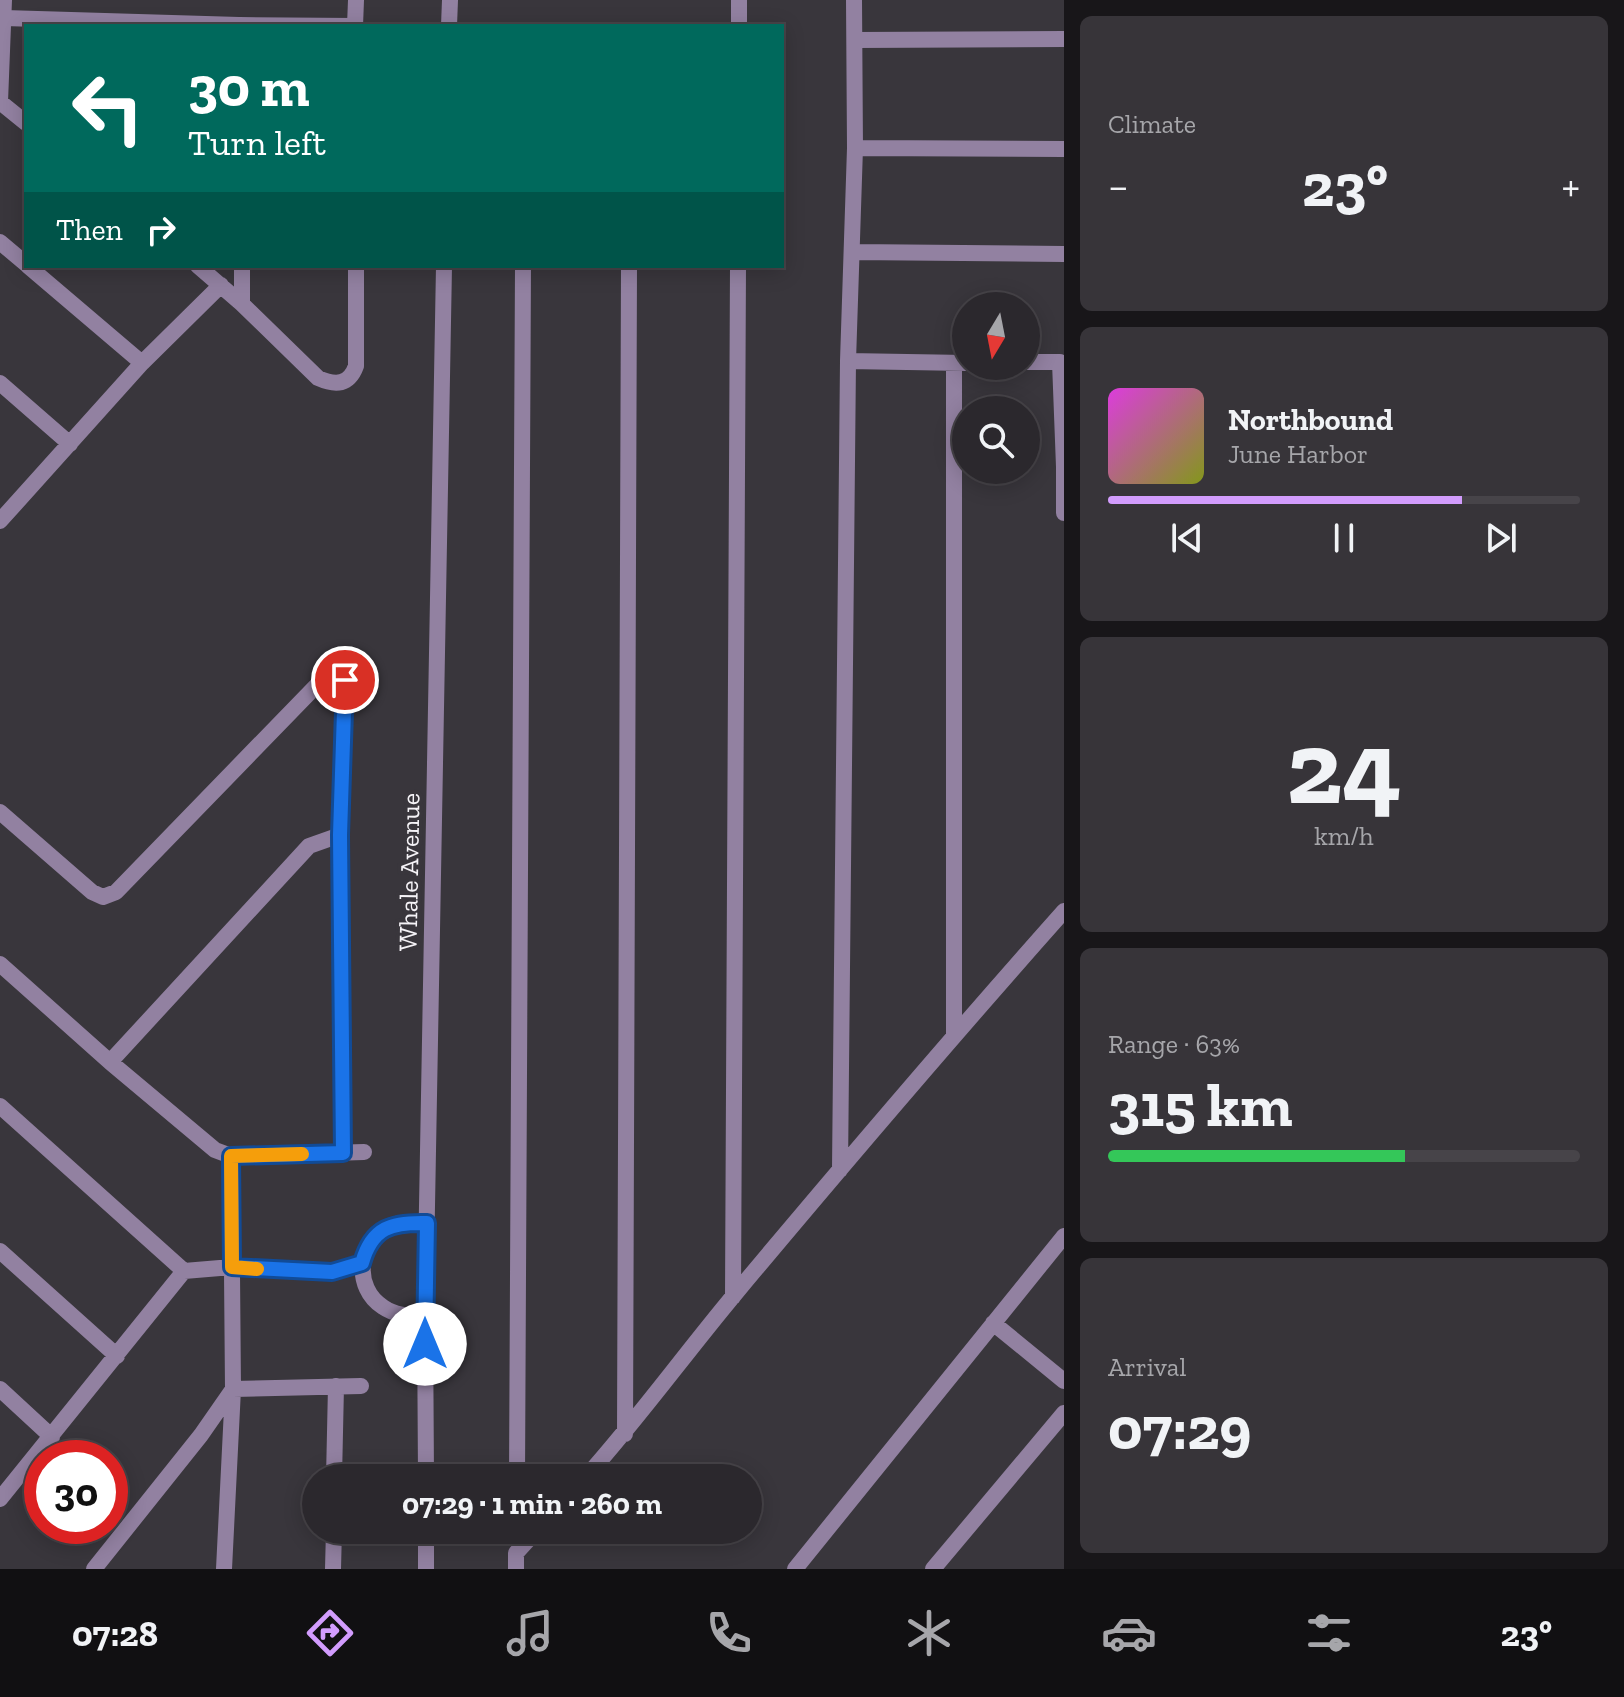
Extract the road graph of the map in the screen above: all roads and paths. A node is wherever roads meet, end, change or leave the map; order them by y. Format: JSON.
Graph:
{"nodes":[{"id":1,"x":4,"y":0,"type":"edge"},
{"id":2,"x":356,"y":0,"type":"edge"},
{"id":3,"x":450,"y":0,"type":"edge"},
{"id":4,"x":739,"y":0,"type":"edge"},
{"id":5,"x":854,"y":0,"type":"edge"},
{"id":6,"x":4,"y":18,"type":"junction"},
{"id":7,"x":180,"y":24,"type":"edge"},
{"id":8,"x":355,"y":24,"type":"edge"},
{"id":9,"x":449,"y":24,"type":"edge"},
{"id":10,"x":739,"y":24,"type":"edge"},
{"id":11,"x":1064,"y":39,"type":"edge"},
{"id":12,"x":855,"y":40,"type":"junction"},
{"id":13,"x":0,"y":102,"type":"edge"},
{"id":14,"x":24,"y":121,"type":"edge"},
{"id":15,"x":855,"y":148,"type":"junction"},
{"id":16,"x":1064,"y":149,"type":"edge"},
{"id":17,"x":0,"y":242,"type":"edge"},
{"id":18,"x":852,"y":252,"type":"junction"},
{"id":19,"x":1064,"y":254,"type":"edge"},
{"id":20,"x":24,"y":262,"type":"edge"},
{"id":21,"x":31,"y":268,"type":"edge"},
{"id":22,"x":200,"y":268,"type":"edge"},
{"id":23,"x":242,"y":268,"type":"edge"},
{"id":24,"x":356,"y":268,"type":"edge"},
{"id":25,"x":444,"y":268,"type":"edge"},
{"id":26,"x":523,"y":268,"type":"edge"},
{"id":27,"x":629,"y":268,"type":"edge"},
{"id":28,"x":738,"y":268,"type":"edge"},
{"id":29,"x":221,"y":285,"type":"junction"},
{"id":30,"x":242,"y":304,"type":"junction"},
{"id":31,"x":848,"y":361,"type":"junction"},
{"id":32,"x":1040,"y":362,"type":"edge"},
{"id":33,"x":1062,"y":362,"type":"edge"},
{"id":34,"x":142,"y":363,"type":"junction"},
{"id":35,"x":952,"y":363,"type":"edge"},
{"id":36,"x":960,"y":380,"type":"edge"},
{"id":37,"x":0,"y":383,"type":"edge"},
{"id":38,"x":70,"y":444,"type":"junction"},
{"id":39,"x":1064,"y":467,"type":"edge"},
{"id":40,"x":1064,"y":513,"type":"edge"},
{"id":41,"x":1,"y":518,"type":"edge"},
{"id":42,"x":0,"y":812,"type":"edge"},
{"id":43,"x":340,"y":835,"type":"junction"},
{"id":44,"x":1064,"y":911,"type":"edge"},
{"id":45,"x":0,"y":964,"type":"edge"},
{"id":46,"x":954,"y":1035,"type":"junction"},
{"id":47,"x":110,"y":1062,"type":"junction"},
{"id":48,"x":0,"y":1106,"type":"edge"},
{"id":49,"x":364,"y":1152,"type":"dead end"},
{"id":50,"x":343,"y":1153,"type":"junction"},
{"id":51,"x":231,"y":1156,"type":"junction"},
{"id":52,"x":840,"y":1170,"type":"junction"},
{"id":53,"x":427,"y":1223,"type":"junction"},
{"id":54,"x":1064,"y":1236,"type":"edge"},
{"id":55,"x":0,"y":1251,"type":"edge"},
{"id":56,"x":362,"y":1263,"type":"junction"},
{"id":57,"x":232,"y":1267,"type":"junction"},
{"id":58,"x":184,"y":1271,"type":"junction"},
{"id":59,"x":733,"y":1297,"type":"junction"},
{"id":60,"x":425,"y":1317,"type":"junction"},
{"id":61,"x":993,"y":1323,"type":"junction"},
{"id":62,"x":117,"y":1356,"type":"junction"},
{"id":63,"x":1064,"y":1381,"type":"edge"},
{"id":64,"x":336,"y":1386,"type":"junction"},
{"id":65,"x":361,"y":1386,"type":"dead end"},
{"id":66,"x":0,"y":1389,"type":"edge"},
{"id":67,"x":233,"y":1389,"type":"junction"},
{"id":68,"x":1064,"y":1413,"type":"edge"},
{"id":69,"x":625,"y":1434,"type":"junction"},
{"id":70,"x":52,"y":1437,"type":"junction"},
{"id":71,"x":334,"y":1464,"type":"edge"},
{"id":72,"x":426,"y":1464,"type":"edge"},
{"id":73,"x":517,"y":1464,"type":"edge"},
{"id":74,"x":598,"y":1464,"type":"edge"},
{"id":75,"x":0,"y":1499,"type":"edge"},
{"id":76,"x":334,"y":1544,"type":"edge"},
{"id":77,"x":426,"y":1544,"type":"edge"},
{"id":78,"x":528,"y":1544,"type":"edge"},
{"id":79,"x":516,"y":1561,"type":"edge"},
{"id":80,"x":94,"y":1569,"type":"edge"},
{"id":81,"x":224,"y":1569,"type":"edge"},
{"id":82,"x":333,"y":1569,"type":"edge"},
{"id":83,"x":426,"y":1569,"type":"edge"},
{"id":84,"x":795,"y":1569,"type":"edge"},
{"id":85,"x":933,"y":1569,"type":"edge"}],
"edges":[{"from":1,"to":6,"type":"street"},
{"from":2,"to":8,"type":"street"},
{"from":3,"to":9,"type":"street"},
{"from":4,"to":10,"type":"street"},
{"from":5,"to":12,"type":"street"},
{"from":6,"to":7,"type":"street"},
{"from":6,"to":13,"type":"street"},
{"from":11,"to":12,"type":"street"},
{"from":12,"to":15,"type":"street"},
{"from":13,"to":14,"type":"street"},
{"from":15,"to":16,"type":"street"},
{"from":15,"to":18,"type":"street"},
{"from":17,"to":20,"type":"street"},
{"from":18,"to":19,"type":"street"},
{"from":18,"to":31,"type":"street"},
{"from":21,"to":34,"type":"street"},
{"from":22,"to":29,"type":"street"},
{"from":23,"to":30,"type":"street"},
{"from":24,"to":30,"type":"street"},
{"from":25,"to":53,"type":"street","name":"Whale Avenue"},
{"from":26,"to":73,"type":"street"},
{"from":27,"to":69,"type":"street"},
{"from":28,"to":59,"type":"street"},
{"from":29,"to":30,"type":"street"},
{"from":29,"to":34,"type":"street"},
{"from":31,"to":35,"type":"street"},
{"from":31,"to":52,"type":"street"},
{"from":32,"to":33,"type":"street"},
{"from":33,"to":39,"type":"street"},
{"from":34,"to":38,"type":"street"},
{"from":36,"to":46,"type":"street"},
{"from":37,"to":38,"type":"street"},
{"from":38,"to":41,"type":"street"},
{"from":39,"to":40,"type":"street"},
{"from":42,"to":43,"type":"street"},
{"from":43,"to":47,"type":"street"},
{"from":43,"to":50,"type":"street"},
{"from":44,"to":46,"type":"street"},
{"from":45,"to":47,"type":"street"},
{"from":46,"to":52,"type":"street"},
{"from":47,"to":51,"type":"street"},
{"from":48,"to":58,"type":"street"},
{"from":49,"to":50,"type":"street"},
{"from":50,"to":51,"type":"street"},
{"from":51,"to":57,"type":"street"},
{"from":52,"to":59,"type":"street"},
{"from":53,"to":56,"type":"street"},
{"from":53,"to":60,"type":"street","name":"Whale Avenue"},
{"from":54,"to":61,"type":"street"},
{"from":55,"to":62,"type":"street"},
{"from":56,"to":57,"type":"street"},
{"from":56,"to":60,"type":"street"},
{"from":57,"to":58,"type":"street"},
{"from":57,"to":67,"type":"street"},
{"from":58,"to":62,"type":"street"},
{"from":59,"to":69,"type":"street"},
{"from":60,"to":72,"type":"street","name":"Whale Avenue"},
{"from":61,"to":63,"type":"street"},
{"from":61,"to":84,"type":"street"},
{"from":62,"to":70,"type":"street"},
{"from":64,"to":65,"type":"street"},
{"from":64,"to":67,"type":"street"},
{"from":64,"to":71,"type":"street"},
{"from":66,"to":70,"type":"street"},
{"from":67,"to":80,"type":"street"},
{"from":67,"to":81,"type":"street"},
{"from":68,"to":85,"type":"street"},
{"from":69,"to":74,"type":"street"},
{"from":70,"to":75,"type":"street"},
{"from":76,"to":82,"type":"street"},
{"from":77,"to":83,"type":"street"},
{"from":78,"to":79,"type":"street"}]}
